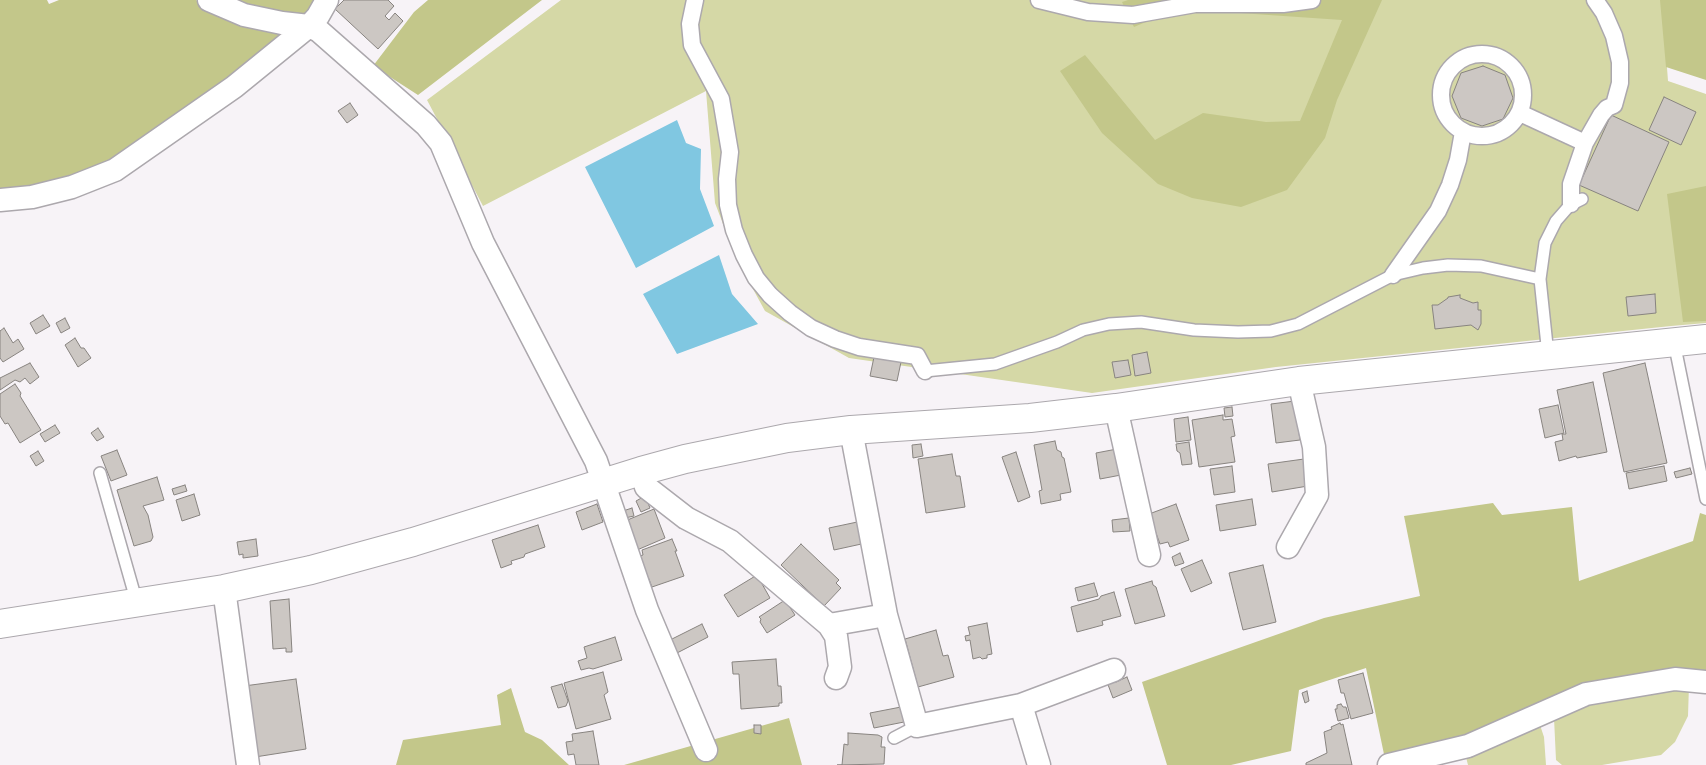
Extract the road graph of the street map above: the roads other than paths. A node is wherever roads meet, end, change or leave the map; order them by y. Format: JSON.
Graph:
{"nodes":[{"id":1,"x":209,"y":0,"type":"edge"},
{"id":2,"x":327,"y":0,"type":"edge"},
{"id":3,"x":695,"y":0,"type":"edge"},
{"id":4,"x":1039,"y":0,"type":"edge"},
{"id":5,"x":1312,"y":0,"type":"edge"},
{"id":6,"x":1595,"y":0,"type":"edge"},
{"id":7,"x":310,"y":26,"type":"junction"},
{"id":8,"x":1520,"y":113,"type":"junction"},
{"id":9,"x":1463,"y":132,"type":"junction"},
{"id":10,"x":1585,"y":143,"type":"junction"},
{"id":11,"x":0,"y":200,"type":"edge"},
{"id":12,"x":1576,"y":202,"type":"joint"},
{"id":13,"x":1393,"y":275,"type":"junction"},
{"id":14,"x":1540,"y":279,"type":"junction"},
{"id":15,"x":1706,"y":339,"type":"edge"},
{"id":16,"x":1674,"y":342,"type":"junction"},
{"id":17,"x":1548,"y":355,"type":"junction"},
{"id":18,"x":926,"y":371,"type":"joint"},
{"id":19,"x":1300,"y":381,"type":"junction"},
{"id":20,"x":1116,"y":408,"type":"junction"},
{"id":21,"x":851,"y":430,"type":"junction"},
{"id":22,"x":641,"y":471,"type":"junction"},
{"id":23,"x":100,"y":473,"type":"dead end"},
{"id":24,"x":603,"y":484,"type":"junction"},
{"id":25,"x":1706,"y":499,"type":"edge"},
{"id":26,"x":1288,"y":547,"type":"dead end"},
{"id":27,"x":1149,"y":555,"type":"dead end"},
{"id":28,"x":224,"y":590,"type":"junction"},
{"id":29,"x":137,"y":603,"type":"junction"},
{"id":30,"x":886,"y":615,"type":"junction"},
{"id":31,"x":0,"y":624,"type":"edge"},
{"id":32,"x":829,"y":625,"type":"junction"},
{"id":33,"x":1114,"y":670,"type":"dead end"},
{"id":34,"x":836,"y":678,"type":"dead end"},
{"id":35,"x":1706,"y":682,"type":"edge"},
{"id":36,"x":1021,"y":705,"type":"junction"},
{"id":37,"x":917,"y":726,"type":"junction"},
{"id":38,"x":894,"y":738,"type":"dead end"},
{"id":39,"x":706,"y":750,"type":"dead end"},
{"id":40,"x":248,"y":765,"type":"edge"},
{"id":41,"x":1038,"y":765,"type":"edge"},
{"id":42,"x":1388,"y":765,"type":"edge"}],
"edges":[{"from":1,"to":7,"type":"street"},
{"from":2,"to":7,"type":"street"},
{"from":3,"to":18,"type":"street"},
{"from":4,"to":5,"type":"street"},
{"from":6,"to":10,"type":"street"},
{"from":7,"to":11,"type":"street"},
{"from":7,"to":24,"type":"street"},
{"from":8,"to":9,"type":"street"},
{"from":8,"to":9,"type":"street"},
{"from":8,"to":10,"type":"street"},
{"from":9,"to":13,"type":"street"},
{"from":10,"to":12,"type":"street"},
{"from":12,"to":14,"type":"lane"},
{"from":13,"to":14,"type":"lane"},
{"from":13,"to":18,"type":"lane"},
{"from":14,"to":17,"type":"lane"},
{"from":15,"to":16,"type":"street"},
{"from":16,"to":17,"type":"street"},
{"from":16,"to":25,"type":"lane"},
{"from":17,"to":19,"type":"street"},
{"from":19,"to":20,"type":"street"},
{"from":19,"to":26,"type":"street"},
{"from":20,"to":21,"type":"street"},
{"from":20,"to":27,"type":"street"},
{"from":21,"to":22,"type":"street"},
{"from":21,"to":30,"type":"street"},
{"from":22,"to":24,"type":"street"},
{"from":22,"to":32,"type":"street"},
{"from":23,"to":29,"type":"lane"},
{"from":24,"to":28,"type":"street"},
{"from":24,"to":39,"type":"street"},
{"from":28,"to":29,"type":"street"},
{"from":28,"to":40,"type":"street"},
{"from":29,"to":31,"type":"street"},
{"from":30,"to":32,"type":"street"},
{"from":30,"to":37,"type":"street"},
{"from":32,"to":34,"type":"street"},
{"from":33,"to":36,"type":"street"},
{"from":35,"to":42,"type":"street"},
{"from":36,"to":37,"type":"street"},
{"from":36,"to":41,"type":"street"},
{"from":37,"to":38,"type":"lane"}]}
